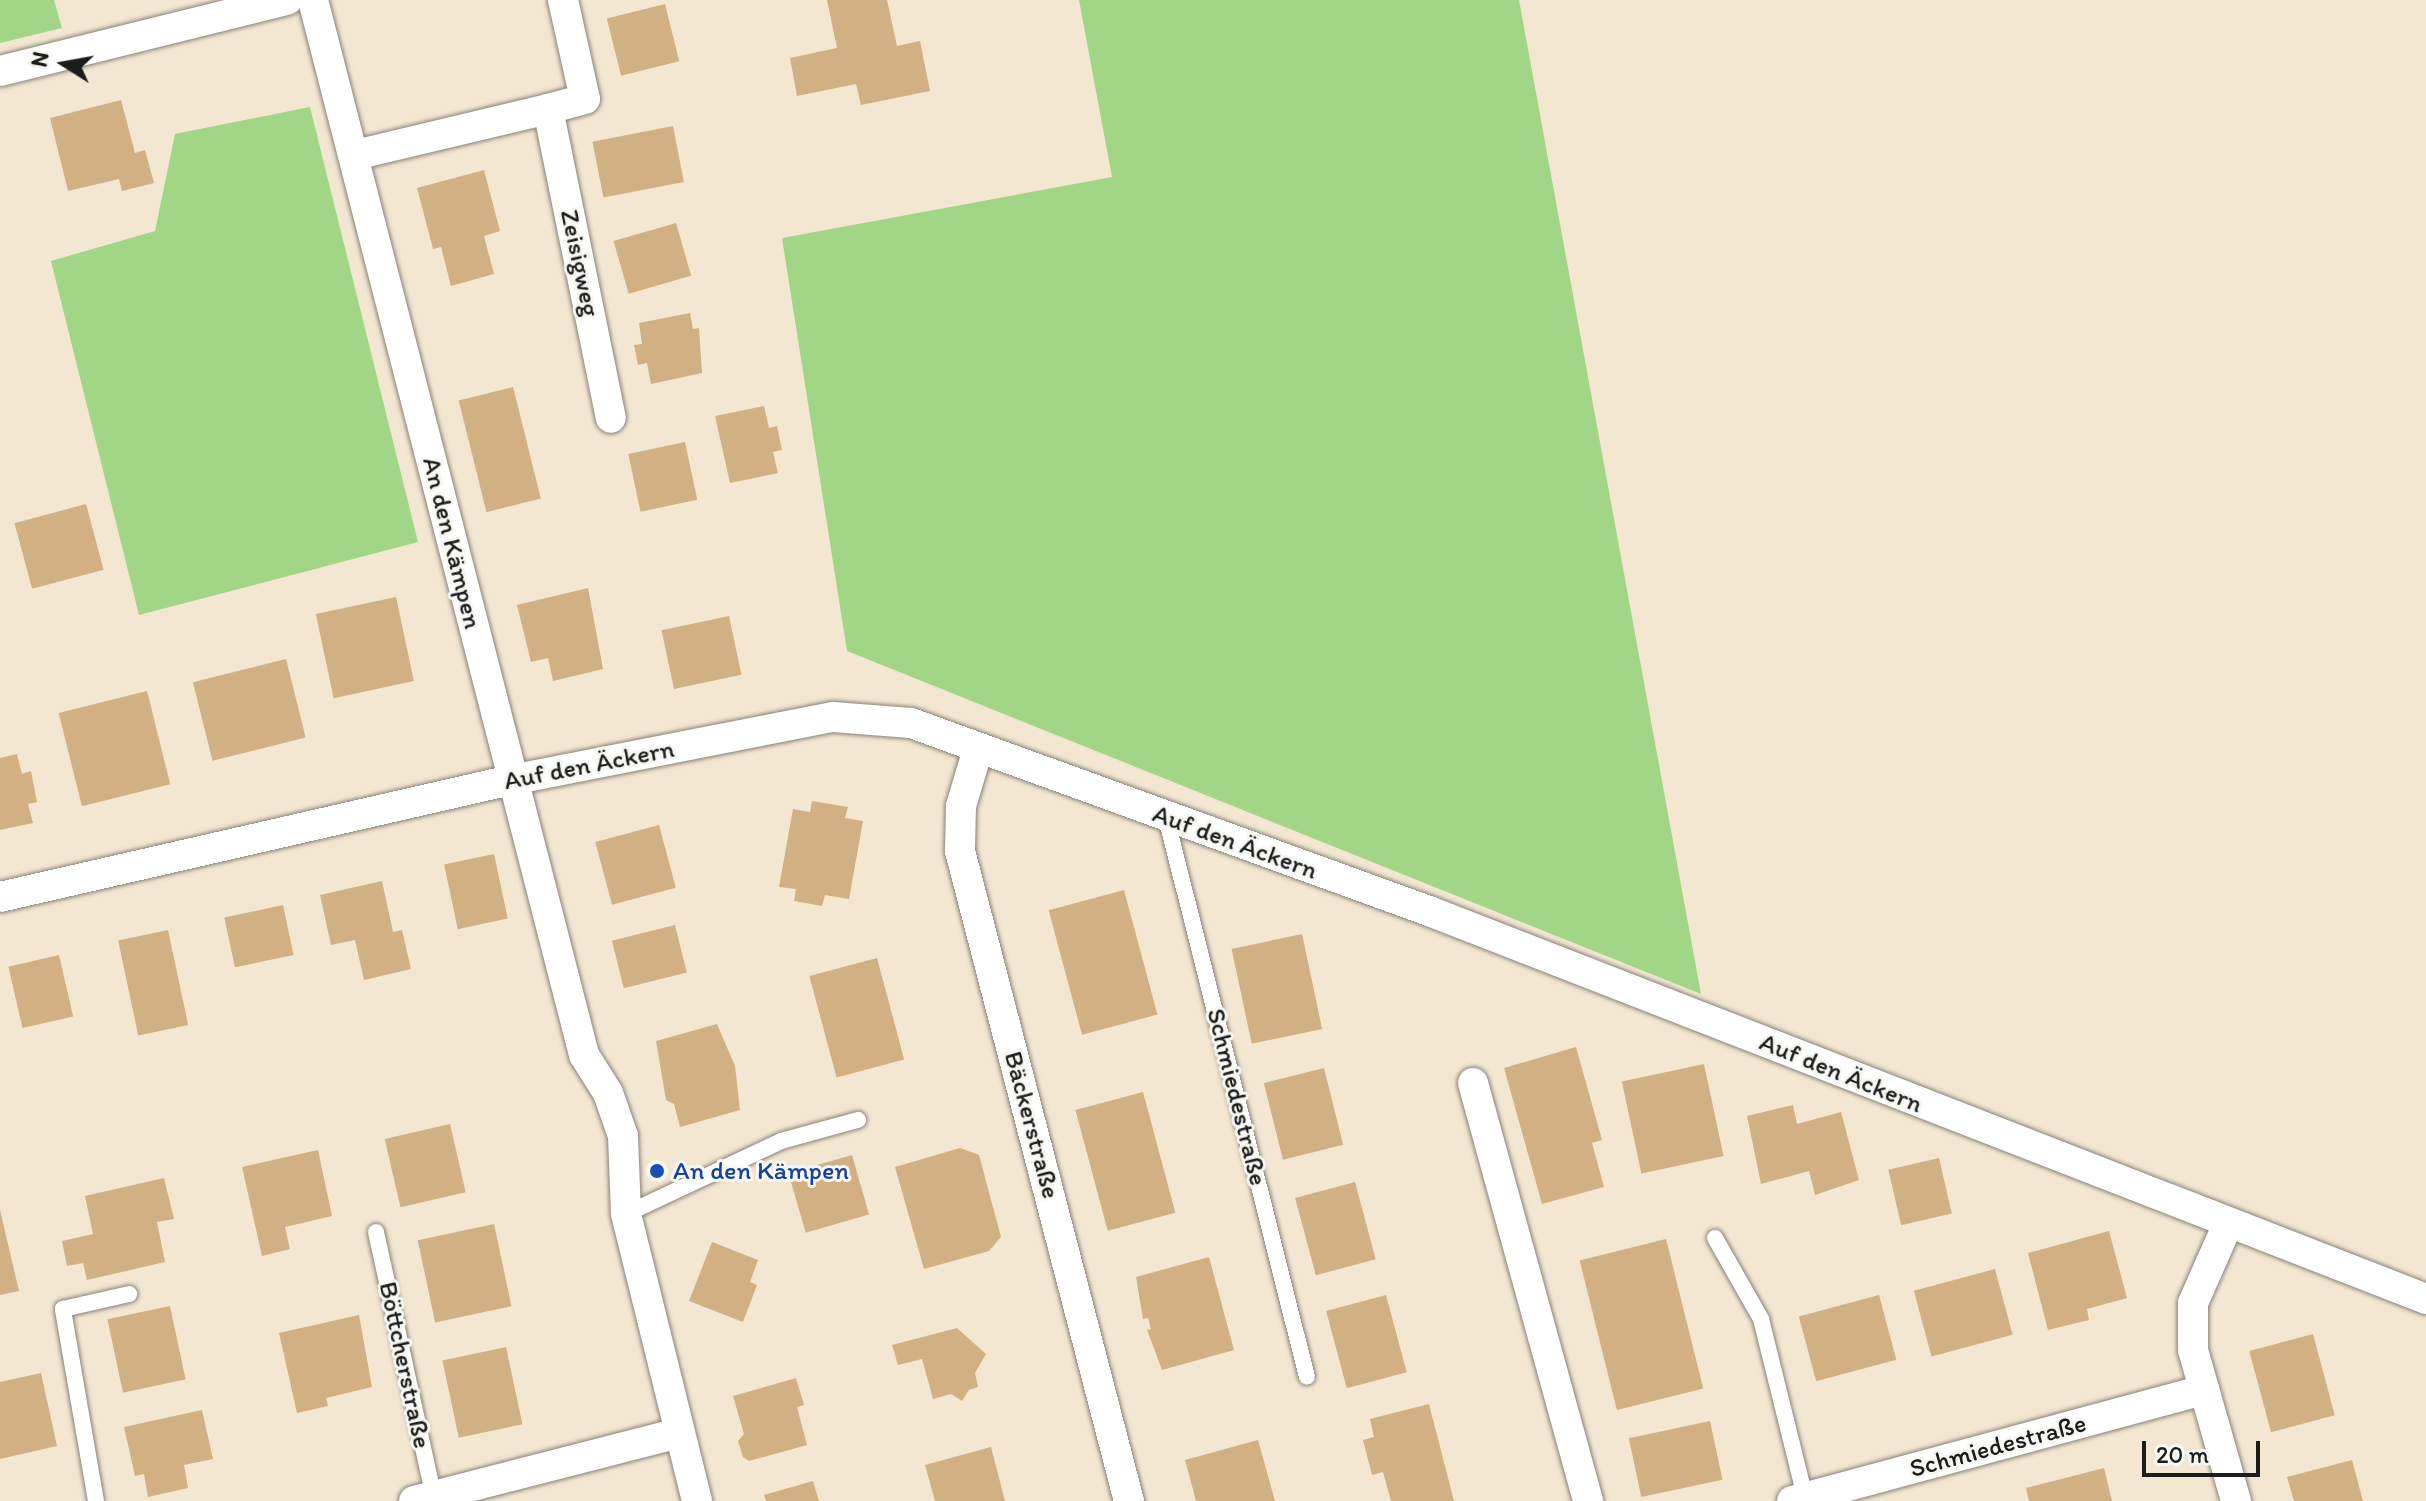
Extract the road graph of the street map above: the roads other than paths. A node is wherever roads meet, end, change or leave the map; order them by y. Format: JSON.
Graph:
{"nodes":[{"id":1,"x":287,"y":0,"type":"edge"},
{"id":2,"x":313,"y":0,"type":"edge"},
{"id":3,"x":563,"y":0,"type":"edge"},
{"id":4,"x":0,"y":71,"type":"edge"},
{"id":5,"x":548,"y":109,"type":"junction"},
{"id":6,"x":355,"y":155,"type":"junction"},
{"id":7,"x":611,"y":418,"type":"dead end"},
{"id":8,"x":978,"y":749,"type":"junction"},
{"id":9,"x":511,"y":780,"type":"junction"},
{"id":10,"x":1166,"y":817,"type":"junction"},
{"id":11,"x":0,"y":897,"type":"edge"},
{"id":12,"x":1473,"y":1083,"type":"dead end"},
{"id":13,"x":858,"y":1120,"type":"dead end"},
{"id":14,"x":626,"y":1214,"type":"junction"},
{"id":15,"x":2227,"y":1226,"type":"junction"},
{"id":16,"x":376,"y":1232,"type":"dead end"},
{"id":17,"x":1715,"y":1238,"type":"dead end"},
{"id":18,"x":129,"y":1294,"type":"dead end"},
{"id":19,"x":2426,"y":1299,"type":"edge"},
{"id":20,"x":1307,"y":1377,"type":"dead end"},
{"id":21,"x":2204,"y":1390,"type":"junction"},
{"id":22,"x":679,"y":1433,"type":"junction"},
{"id":23,"x":424,"y":1499,"type":"edge"},
{"id":24,"x":1799,"y":1499,"type":"edge"},
{"id":25,"x":96,"y":1501,"type":"edge"},
{"id":26,"x":697,"y":1501,"type":"edge"},
{"id":27,"x":1129,"y":1501,"type":"edge"},
{"id":28,"x":1588,"y":1501,"type":"edge"},
{"id":29,"x":2236,"y":1501,"type":"edge"}],
"edges":[{"from":1,"to":4,"type":"street"},
{"from":2,"to":6,"type":"street","name":"An den Kämpen"},
{"from":3,"to":5,"type":"street"},
{"from":5,"to":6,"type":"street"},
{"from":5,"to":7,"type":"street","name":"Zeisigweg"},
{"from":6,"to":9,"type":"street","name":"An den Kämpen"},
{"from":8,"to":9,"type":"street","name":"Auf den Äckern"},
{"from":8,"to":10,"type":"street","name":"Auf den Äckern"},
{"from":8,"to":27,"type":"street","name":"Bäckerstraße"},
{"from":9,"to":11,"type":"street","name":"Auf den Äckern"},
{"from":9,"to":14,"type":"street","name":"An den Kämpen"},
{"from":10,"to":15,"type":"street","name":"Auf den Äckern"},
{"from":10,"to":20,"type":"lane","name":"Schmiedestraße"},
{"from":12,"to":28,"type":"street"},
{"from":13,"to":14,"type":"lane"},
{"from":14,"to":22,"type":"street","name":"An den Kämpen"},
{"from":15,"to":19,"type":"street","name":"Auf den Äckern"},
{"from":15,"to":21,"type":"street"},
{"from":16,"to":23,"type":"lane","name":"Böttcherstraße"},
{"from":17,"to":24,"type":"lane"},
{"from":18,"to":25,"type":"lane"},
{"from":21,"to":24,"type":"street","name":"Schmiedestraße"},
{"from":21,"to":29,"type":"street"},
{"from":22,"to":23,"type":"street","name":"Böttcherstraße"},
{"from":22,"to":26,"type":"street","name":"An den Kämpen"}]}
